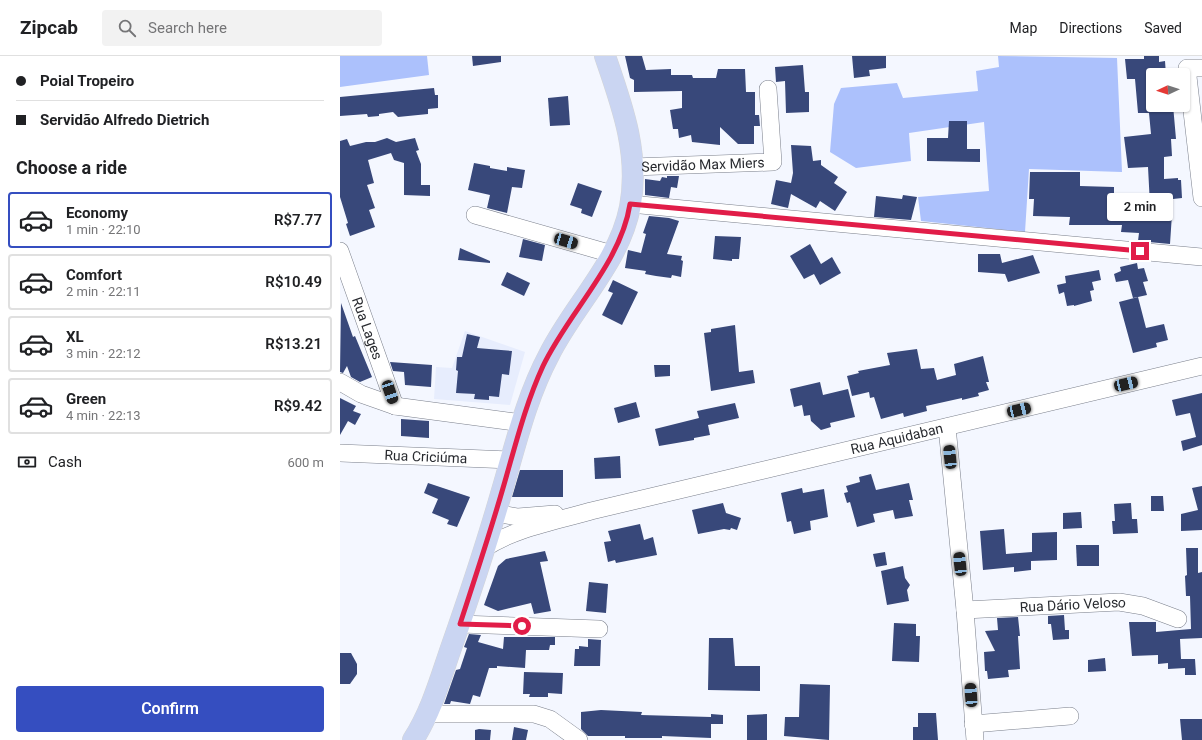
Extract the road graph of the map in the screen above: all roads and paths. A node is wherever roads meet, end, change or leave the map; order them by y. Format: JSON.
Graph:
{"nodes":[{"id":1,"x":605,"y":56,"type":"edge"},
{"id":2,"x":1195,"y":68,"type":"edge"},
{"id":3,"x":768,"y":89,"type":"dead end"},
{"id":4,"x":633,"y":167,"type":"junction"},
{"id":5,"x":1202,"y":198,"type":"edge"},
{"id":6,"x":630,"y":204,"type":"junction"},
{"id":7,"x":475,"y":214,"type":"dead end"},
{"id":8,"x":340,"y":251,"type":"edge"},
{"id":9,"x":612,"y":254,"type":"junction"},
{"id":10,"x":1202,"y":257,"type":"edge"},
{"id":11,"x":1202,"y":366,"type":"edge"},
{"id":12,"x":340,"y":382,"type":"edge"},
{"id":13,"x":395,"y":406,"type":"junction"},
{"id":14,"x":522,"y":423,"type":"junction"},
{"id":15,"x":947,"y":427,"type":"junction"},
{"id":16,"x":340,"y":453,"type":"edge"},
{"id":17,"x":511,"y":460,"type":"junction"},
{"id":18,"x":591,"y":511,"type":"junction"},
{"id":19,"x":496,"y":513,"type":"junction"},
{"id":20,"x":485,"y":548,"type":"junction"},
{"id":21,"x":965,"y":610,"type":"junction"},
{"id":22,"x":1178,"y":618,"type":"dead end"},
{"id":23,"x":460,"y":624,"type":"junction"},
{"id":24,"x":599,"y":629,"type":"dead end"},
{"id":25,"x":427,"y":714,"type":"junction"},
{"id":26,"x":1070,"y":716,"type":"dead end"},
{"id":27,"x":974,"y":732,"type":"edge"},
{"id":28,"x":413,"y":740,"type":"edge"},
{"id":29,"x":579,"y":740,"type":"edge"}],
"edges":[{"from":1,"to":4,"type":"main road"},
{"from":2,"to":5,"type":"street"},
{"from":3,"to":4,"type":"street","name":"Servidão Max Miers"},
{"from":4,"to":6,"type":"main road"},
{"from":6,"to":9,"type":"main road"},
{"from":6,"to":10,"type":"street"},
{"from":7,"to":9,"type":"street"},
{"from":8,"to":13,"type":"street","name":"Rua Lages"},
{"from":9,"to":14,"type":"main road"},
{"from":11,"to":15,"type":"street","name":"Rua Aquidaban"},
{"from":12,"to":13,"type":"street"},
{"from":13,"to":14,"type":"street"},
{"from":14,"to":17,"type":"main road"},
{"from":15,"to":18,"type":"street","name":"Rua Aquidaban"},
{"from":15,"to":21,"type":"street"},
{"from":16,"to":17,"type":"street","name":"Rua Criciúma"},
{"from":17,"to":19,"type":"main road"},
{"from":18,"to":19,"type":"street","name":"Rua Aquidaban"},
{"from":18,"to":20,"type":"street","name":"Rua Aquidaban"},
{"from":19,"to":20,"type":"main road"},
{"from":20,"to":23,"type":"main road"},
{"from":21,"to":22,"type":"street","name":"Rua Dário Veloso"},
{"from":21,"to":27,"type":"street"},
{"from":23,"to":24,"type":"street"},
{"from":23,"to":25,"type":"main road"},
{"from":25,"to":28,"type":"main road"},
{"from":25,"to":29,"type":"street"},
{"from":26,"to":27,"type":"street"}]}
